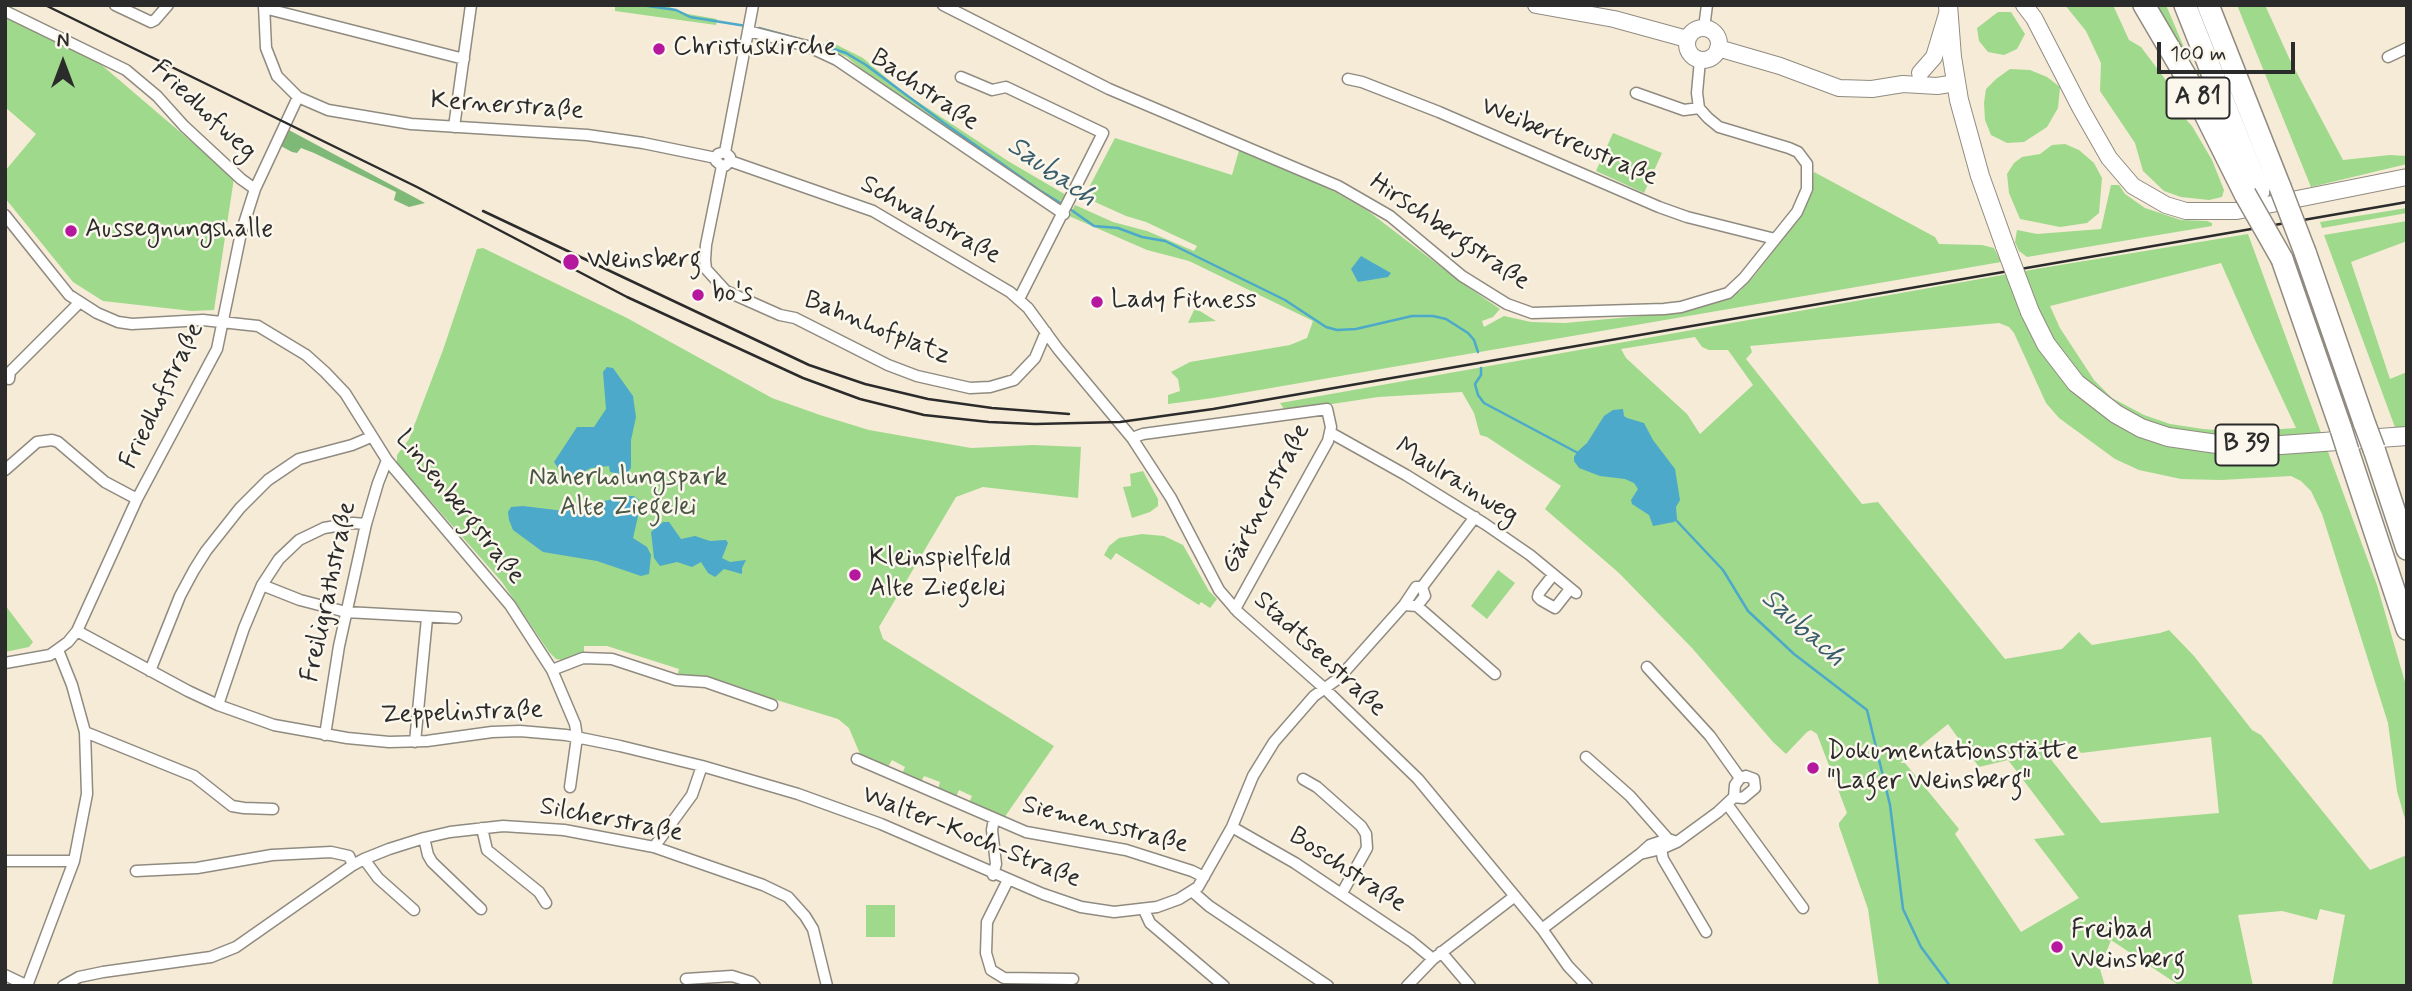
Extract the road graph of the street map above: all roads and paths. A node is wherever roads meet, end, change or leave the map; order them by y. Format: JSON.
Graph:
{"nodes":[{"id":1,"x":115,"y":5,"type":"edge"},
{"id":2,"x":168,"y":5,"type":"edge"},
{"id":3,"x":471,"y":5,"type":"edge"},
{"id":4,"x":752,"y":5,"type":"edge"},
{"id":5,"x":943,"y":5,"type":"edge"},
{"id":6,"x":1536,"y":5,"type":"edge"},
{"id":7,"x":1707,"y":5,"type":"edge"},
{"id":8,"x":2024,"y":5,"type":"edge"},
{"id":9,"x":2144,"y":5,"type":"edge"},
{"id":10,"x":2185,"y":5,"type":"edge"},
{"id":11,"x":2208,"y":5,"type":"edge"},
{"id":12,"x":264,"y":7,"type":"edge"},
{"id":13,"x":5,"y":11,"type":"edge"},
{"id":14,"x":1951,"y":11,"type":"edge"},
{"id":15,"x":1704,"y":28,"type":"junction"},
{"id":16,"x":748,"y":30,"type":"junction"},
{"id":17,"x":1687,"y":39,"type":"junction"},
{"id":18,"x":1718,"y":48,"type":"junction"},
{"id":19,"x":2407,"y":48,"type":"edge"},
{"id":20,"x":2388,"y":57,"type":"dead end"},
{"id":21,"x":464,"y":59,"type":"junction"},
{"id":22,"x":1700,"y":60,"type":"junction"},
{"id":23,"x":1920,"y":73,"type":"junction"},
{"id":24,"x":1955,"y":76,"type":"junction"},
{"id":25,"x":961,"y":77,"type":"dead end"},
{"id":26,"x":1348,"y":79,"type":"dead end"},
{"id":27,"x":1889,"y":86,"type":"junction"},
{"id":28,"x":1636,"y":93,"type":"dead end"},
{"id":29,"x":298,"y":97,"type":"junction"},
{"id":30,"x":1699,"y":108,"type":"junction"},
{"id":31,"x":454,"y":127,"type":"junction"},
{"id":32,"x":723,"y":159,"type":"junction"},
{"id":33,"x":2407,"y":177,"type":"edge"},
{"id":34,"x":255,"y":189,"type":"junction"},
{"id":35,"x":2252,"y":192,"type":"junction"},
{"id":36,"x":1066,"y":209,"type":"junction"},
{"id":37,"x":5,"y":215,"type":"edge"},
{"id":38,"x":1775,"y":239,"type":"junction"},
{"id":39,"x":1020,"y":299,"type":"junction"},
{"id":40,"x":79,"y":303,"type":"junction"},
{"id":41,"x":225,"y":321,"type":"junction"},
{"id":42,"x":1046,"y":332,"type":"junction"},
{"id":43,"x":1058,"y":349,"type":"junction"},
{"id":44,"x":1035,"y":358,"type":"junction"},
{"id":45,"x":1076,"y":369,"type":"joint"},
{"id":46,"x":9,"y":379,"type":"dead end"},
{"id":47,"x":1331,"y":433,"type":"junction"},
{"id":48,"x":2407,"y":436,"type":"edge"},
{"id":49,"x":372,"y":437,"type":"junction"},
{"id":50,"x":1132,"y":438,"type":"junction"},
{"id":51,"x":387,"y":460,"type":"junction"},
{"id":52,"x":5,"y":470,"type":"edge"},
{"id":53,"x":138,"y":499,"type":"junction"},
{"id":54,"x":1475,"y":517,"type":"junction"},
{"id":55,"x":366,"y":524,"type":"junction"},
{"id":56,"x":2407,"y":549,"type":"edge"},
{"id":57,"x":1553,"y":575,"type":"junction"},
{"id":58,"x":262,"y":585,"type":"junction"},
{"id":59,"x":1422,"y":587,"type":"junction"},
{"id":60,"x":1404,"y":605,"type":"junction"},
{"id":61,"x":1417,"y":606,"type":"junction"},
{"id":62,"x":1235,"y":609,"type":"junction"},
{"id":63,"x":346,"y":612,"type":"junction"},
{"id":64,"x":427,"y":618,"type":"junction"},
{"id":65,"x":456,"y":618,"type":"dead end"},
{"id":66,"x":2407,"y":629,"type":"edge"},
{"id":67,"x":77,"y":631,"type":"junction"},
{"id":68,"x":58,"y":650,"type":"junction"},
{"id":69,"x":5,"y":663,"type":"edge"},
{"id":70,"x":1647,"y":667,"type":"dead end"},
{"id":71,"x":552,"y":670,"type":"junction"},
{"id":72,"x":150,"y":671,"type":"junction"},
{"id":73,"x":1495,"y":674,"type":"dead end"},
{"id":74,"x":1324,"y":688,"type":"junction"},
{"id":75,"x":218,"y":705,"type":"junction"},
{"id":76,"x":772,"y":705,"type":"dead end"},
{"id":77,"x":85,"y":732,"type":"junction"},
{"id":78,"x":325,"y":735,"type":"junction"},
{"id":79,"x":577,"y":737,"type":"junction"},
{"id":80,"x":415,"y":742,"type":"junction"},
{"id":81,"x":1586,"y":757,"type":"dead end"},
{"id":82,"x":858,"y":759,"type":"dead end"},
{"id":83,"x":702,"y":766,"type":"junction"},
{"id":84,"x":1740,"y":778,"type":"junction"},
{"id":85,"x":1303,"y":779,"type":"dead end"},
{"id":86,"x":570,"y":787,"type":"dead end"},
{"id":87,"x":1730,"y":801,"type":"junction"},
{"id":88,"x":273,"y":809,"type":"dead end"},
{"id":89,"x":994,"y":819,"type":"junction"},
{"id":90,"x":1232,"y":827,"type":"junction"},
{"id":91,"x":482,"y":828,"type":"junction"},
{"id":92,"x":424,"y":838,"type":"junction"},
{"id":93,"x":1672,"y":841,"type":"junction"},
{"id":94,"x":654,"y":847,"type":"junction"},
{"id":95,"x":1661,"y":849,"type":"junction"},
{"id":96,"x":1640,"y":854,"type":"junction"},
{"id":97,"x":364,"y":859,"type":"junction"},
{"id":98,"x":5,"y":861,"type":"edge"},
{"id":99,"x":74,"y":861,"type":"junction"},
{"id":100,"x":353,"y":865,"type":"junction"},
{"id":101,"x":136,"y":871,"type":"dead end"},
{"id":102,"x":993,"y":875,"type":"junction"},
{"id":103,"x":1204,"y":877,"type":"junction"},
{"id":104,"x":1008,"y":880,"type":"junction"},
{"id":105,"x":1193,"y":892,"type":"junction"},
{"id":106,"x":1342,"y":893,"type":"junction"},
{"id":107,"x":1514,"y":896,"type":"junction"},
{"id":108,"x":546,"y":902,"type":"dead end"},
{"id":109,"x":1803,"y":908,"type":"dead end"},
{"id":110,"x":481,"y":909,"type":"dead end"},
{"id":111,"x":414,"y":910,"type":"dead end"},
{"id":112,"x":1144,"y":910,"type":"junction"},
{"id":113,"x":1542,"y":929,"type":"junction"},
{"id":114,"x":1706,"y":932,"type":"dead end"},
{"id":115,"x":1559,"y":954,"type":"junction"},
{"id":116,"x":1437,"y":956,"type":"junction"},
{"id":117,"x":5,"y":975,"type":"edge"},
{"id":118,"x":686,"y":979,"type":"dead end"},
{"id":119,"x":1073,"y":979,"type":"dead end"},
{"id":120,"x":27,"y":986,"type":"edge"},
{"id":121,"x":64,"y":986,"type":"edge"},
{"id":122,"x":755,"y":986,"type":"edge"},
{"id":123,"x":827,"y":986,"type":"edge"},
{"id":124,"x":1224,"y":986,"type":"edge"},
{"id":125,"x":1328,"y":986,"type":"edge"},
{"id":126,"x":1408,"y":986,"type":"edge"},
{"id":127,"x":1470,"y":986,"type":"edge"},
{"id":128,"x":1587,"y":986,"type":"edge"},
{"id":129,"x":1596,"y":986,"type":"edge"}],
"edges":[{"from":1,"to":2,"type":"street"},
{"from":3,"to":21,"type":"street"},
{"from":4,"to":16,"type":"street"},
{"from":5,"to":38,"type":"street","name":"Hirschbergstraße"},
{"from":6,"to":17,"type":"street"},
{"from":7,"to":15,"type":"street"},
{"from":8,"to":33,"type":"street"},
{"from":9,"to":35,"type":"highway","number":"A 81"},
{"from":10,"to":35,"type":"highway"},
{"from":11,"to":56,"type":"highway","number":"A 81","bridge":true},
{"from":12,"to":21,"type":"street"},
{"from":12,"to":29,"type":"street"},
{"from":13,"to":34,"type":"street","name":"Friedhofweg"},
{"from":14,"to":23,"type":"street"},
{"from":14,"to":24,"type":"main road","number":"B 39"},
{"from":15,"to":17,"type":"street"},
{"from":15,"to":18,"type":"street"},
{"from":16,"to":32,"type":"street"},
{"from":16,"to":36,"type":"street","name":"Bachstraße"},
{"from":17,"to":22,"type":"street"},
{"from":18,"to":22,"type":"street"},
{"from":18,"to":27,"type":"street"},
{"from":19,"to":20,"type":"street"},
{"from":21,"to":31,"type":"street"},
{"from":22,"to":30,"type":"street"},
{"from":23,"to":24,"type":"street"},
{"from":23,"to":27,"type":"street"},
{"from":24,"to":27,"type":"street"},
{"from":24,"to":48,"type":"main road","number":"B 39","bridge":true},
{"from":25,"to":36,"type":"street"},
{"from":26,"to":38,"type":"street","name":"Weibertreustraße"},
{"from":28,"to":30,"type":"street"},
{"from":29,"to":31,"type":"street","name":"Kernerstraße"},
{"from":29,"to":34,"type":"street","name":"Friedhofstraße"},
{"from":30,"to":38,"type":"street","name":"Hirschbergstraße"},
{"from":31,"to":32,"type":"street","name":"Kernerstraße"},
{"from":32,"to":39,"type":"street","name":"Schwabstraße"},
{"from":32,"to":44,"type":"street","name":"Bahnhofplatz"},
{"from":34,"to":41,"type":"street","name":"Friedhofstraße"},
{"from":35,"to":66,"type":"highway","number":"A 81","bridge":true},
{"from":36,"to":39,"type":"street"},
{"from":37,"to":40,"type":"street"},
{"from":39,"to":42,"type":"street","name":"Schwabstraße"},
{"from":40,"to":41,"type":"street","name":"Linsenbergstraße"},
{"from":40,"to":46,"type":"street"},
{"from":41,"to":49,"type":"street","name":"Linsenbergstraße"},
{"from":41,"to":53,"type":"street","name":"Friedhofstraße"},
{"from":42,"to":43,"type":"street","name":"Schwabstraße"},
{"from":42,"to":44,"type":"street","name":"Bahnhofplatz"},
{"from":43,"to":44,"type":"street","name":"Bahnhofplatz"},
{"from":43,"to":45,"type":"street","name":"Schwabstraße"},
{"from":45,"to":50,"type":"street","name":"Stadtseestraße"},
{"from":47,"to":50,"type":"street","name":"Gärtnerstraße"},
{"from":47,"to":54,"type":"street","name":"Maulrainweg"},
{"from":47,"to":62,"type":"street","name":"Gärtnerstraße"},
{"from":49,"to":51,"type":"street","name":"Linsenbergstraße"},
{"from":49,"to":72,"type":"street"},
{"from":50,"to":62,"type":"street","name":"Stadtseestraße"},
{"from":51,"to":55,"type":"street","name":"Freiligrathstraße"},
{"from":51,"to":71,"type":"street","name":"Linsenbergstraße"},
{"from":52,"to":53,"type":"street"},
{"from":53,"to":67,"type":"street","name":"Friedhofstraße"},
{"from":54,"to":57,"type":"street","name":"Maulrainweg"},
{"from":54,"to":59,"type":"street"},
{"from":55,"to":58,"type":"street"},
{"from":55,"to":63,"type":"street","name":"Freiligrathstraße"},
{"from":57,"to":57,"type":"street","name":"Maulrainweg"},
{"from":58,"to":63,"type":"street"},
{"from":58,"to":75,"type":"street"},
{"from":59,"to":60,"type":"street"},
{"from":59,"to":61,"type":"street"},
{"from":60,"to":61,"type":"street"},
{"from":60,"to":74,"type":"street"},
{"from":61,"to":73,"type":"street"},
{"from":62,"to":74,"type":"street","name":"Stadtseestraße"},
{"from":63,"to":64,"type":"street"},
{"from":63,"to":78,"type":"street","name":"Freiligrathstraße"},
{"from":64,"to":65,"type":"street"},
{"from":64,"to":80,"type":"street"},
{"from":67,"to":68,"type":"street","name":"Friedhofstraße"},
{"from":67,"to":72,"type":"street","name":"Zeppelinstraße"},
{"from":68,"to":69,"type":"street","name":"Friedhofstraße"},
{"from":68,"to":77,"type":"street"},
{"from":70,"to":84,"type":"street"},
{"from":71,"to":76,"type":"street"},
{"from":71,"to":79,"type":"street","name":"Linsenbergstraße"},
{"from":72,"to":75,"type":"street","name":"Zeppelinstraße"},
{"from":74,"to":90,"type":"street"},
{"from":74,"to":107,"type":"street","name":"Stadtseestraße"},
{"from":75,"to":78,"type":"street","name":"Zeppelinstraße"},
{"from":77,"to":88,"type":"street"},
{"from":77,"to":99,"type":"street"},
{"from":78,"to":80,"type":"street","name":"Zeppelinstraße"},
{"from":79,"to":80,"type":"street","name":"Zeppelinstraße"},
{"from":79,"to":83,"type":"street","name":"Walter-Koch-Straße"},
{"from":79,"to":86,"type":"street","name":"Linsenbergstraße"},
{"from":81,"to":93,"type":"street"},
{"from":82,"to":89,"type":"street","name":"Siemensstraße"},
{"from":83,"to":94,"type":"street"},
{"from":83,"to":102,"type":"street","name":"Walter-Koch-Straße"},
{"from":84,"to":87,"type":"street"},
{"from":84,"to":87,"type":"street"},
{"from":85,"to":106,"type":"street"},
{"from":87,"to":93,"type":"street"},
{"from":87,"to":109,"type":"street"},
{"from":89,"to":102,"type":"street","name":"Siemensstraße"},
{"from":89,"to":103,"type":"street","name":"Siemensstraße"},
{"from":90,"to":103,"type":"street"},
{"from":90,"to":106,"type":"street","name":"Boschstraße"},
{"from":91,"to":92,"type":"street","name":"Silcherstraße"},
{"from":91,"to":94,"type":"street","name":"Silcherstraße"},
{"from":91,"to":108,"type":"street"},
{"from":92,"to":97,"type":"street","name":"Silcherstraße"},
{"from":92,"to":110,"type":"street"},
{"from":93,"to":95,"type":"street"},
{"from":93,"to":96,"type":"street"},
{"from":94,"to":123,"type":"street","name":"Silcherstraße"},
{"from":95,"to":96,"type":"street"},
{"from":95,"to":114,"type":"street"},
{"from":96,"to":113,"type":"street"},
{"from":97,"to":100,"type":"street","name":"Silcherstraße"},
{"from":97,"to":111,"type":"street"},
{"from":98,"to":99,"type":"street"},
{"from":99,"to":120,"type":"street"},
{"from":100,"to":101,"type":"street"},
{"from":100,"to":121,"type":"street","name":"Silcherstraße"},
{"from":102,"to":104,"type":"street","name":"Walter-Koch-Straße"},
{"from":103,"to":105,"type":"street"},
{"from":104,"to":112,"type":"street","name":"Walter-Koch-Straße"},
{"from":104,"to":119,"type":"street"},
{"from":105,"to":112,"type":"street","name":"Walter-Koch-Straße"},
{"from":105,"to":125,"type":"street"},
{"from":106,"to":116,"type":"street","name":"Boschstraße"},
{"from":107,"to":113,"type":"street","name":"Stadtseestraße"},
{"from":107,"to":116,"type":"street"},
{"from":112,"to":124,"type":"street"},
{"from":113,"to":115,"type":"street","name":"Stadtseestraße"},
{"from":115,"to":128,"type":"street","name":"Stadtseestraße"},
{"from":115,"to":129,"type":"street","name":"Stadtseestraße"},
{"from":116,"to":126,"type":"street"},
{"from":116,"to":127,"type":"street","name":"Boschstraße"},
{"from":117,"to":120,"type":"street"},
{"from":118,"to":122,"type":"street"}]}
